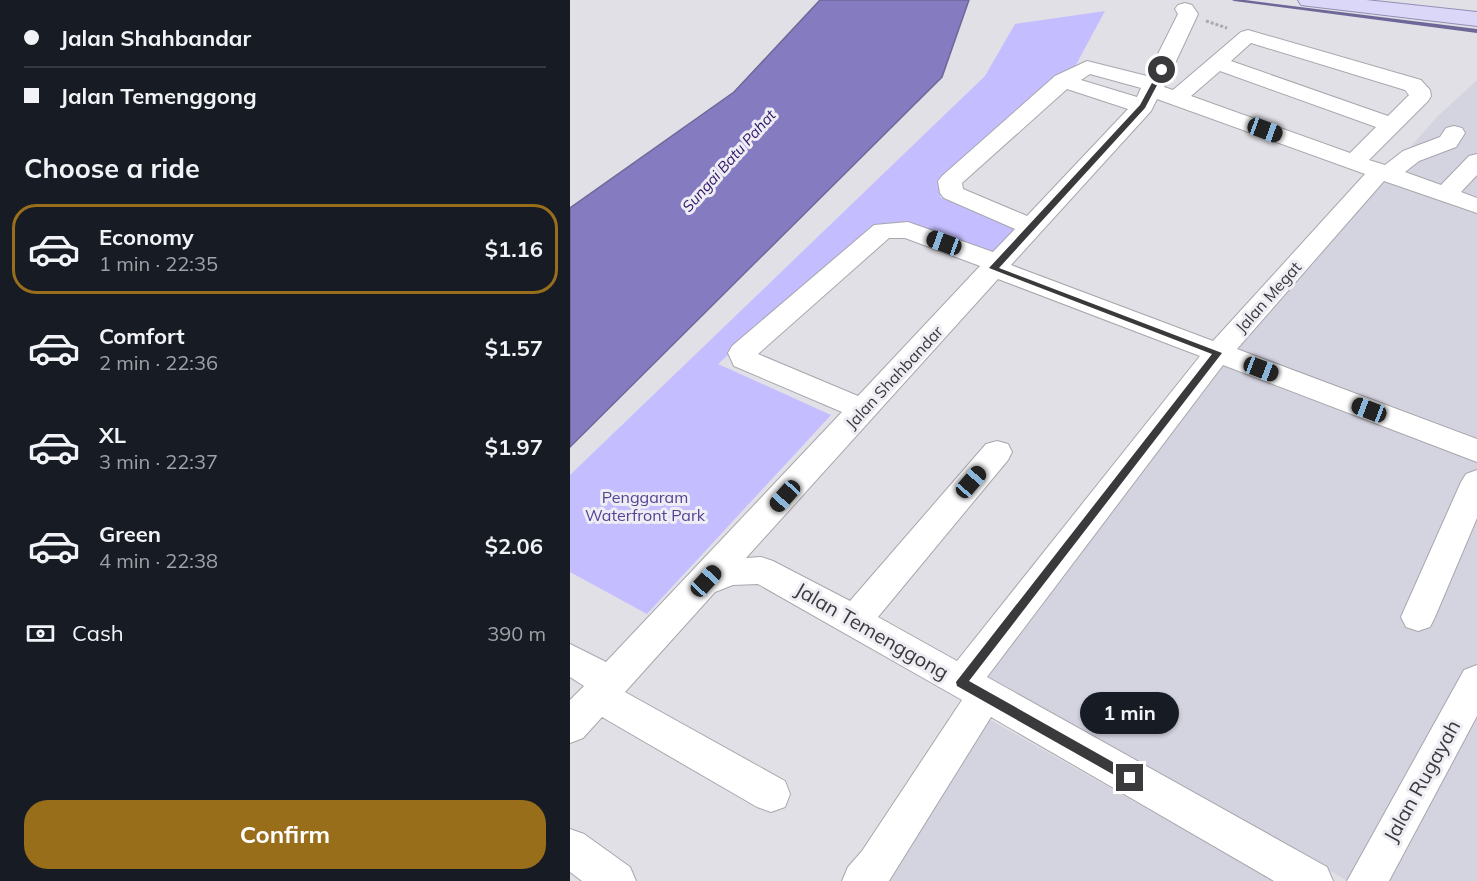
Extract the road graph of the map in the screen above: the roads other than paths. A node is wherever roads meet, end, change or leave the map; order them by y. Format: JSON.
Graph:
{"nodes":[{"id":1,"x":1309,"y":0,"type":"edge"},
{"id":2,"x":1406,"y":0,"type":"edge"},
{"id":3,"x":1477,"y":9,"type":"edge"},
{"id":4,"x":1187,"y":11,"type":"road end"},
{"id":5,"x":1477,"y":19,"type":"edge"},
{"id":6,"x":1216,"y":63,"type":"junction"},
{"id":7,"x":1157,"y":95,"type":"junction"},
{"id":8,"x":1390,"y":124,"type":"junction"},
{"id":9,"x":1454,"y":133,"type":"dead end"},
{"id":10,"x":1477,"y":161,"type":"edge"},
{"id":11,"x":1374,"y":169,"type":"junction"},
{"id":12,"x":1445,"y":195,"type":"junction"},
{"id":13,"x":1477,"y":206,"type":"edge"},
{"id":14,"x":1032,"y":227,"type":"junction"},
{"id":15,"x":996,"y":266,"type":"junction"},
{"id":16,"x":1218,"y":353,"type":"junction"},
{"id":17,"x":864,"y":410,"type":"junction"},
{"id":18,"x":1477,"y":451,"type":"edge"},
{"id":19,"x":998,"y":452,"type":"dead end"},
{"id":20,"x":1477,"y":482,"type":"edge"},
{"id":21,"x":706,"y":581,"type":"junction"},
{"id":22,"x":1418,"y":617,"type":"dead end"},
{"id":23,"x":854,"y":621,"type":"junction"},
{"id":24,"x":570,"y":659,"type":"edge"},
{"id":25,"x":1477,"y":681,"type":"edge"},
{"id":26,"x":973,"y":689,"type":"junction"},
{"id":27,"x":604,"y":690,"type":"junction"},
{"id":28,"x":570,"y":726,"type":"edge"},
{"id":29,"x":771,"y":794,"type":"dead end"},
{"id":30,"x":570,"y":848,"type":"edge"},
{"id":31,"x":616,"y":881,"type":"edge"},
{"id":32,"x":862,"y":881,"type":"edge"},
{"id":33,"x":1313,"y":881,"type":"edge"},
{"id":34,"x":1367,"y":881,"type":"edge"}],
"edges":[{"from":1,"to":5,"type":"main road"},
{"from":2,"to":3,"type":"main road"},
{"from":4,"to":7,"type":"street","name":"Jalan Shahbandar"},
{"from":6,"to":7,"type":"street"},
{"from":6,"to":8,"type":"street"},
{"from":6,"to":8,"type":"street"},
{"from":7,"to":11,"type":"street"},
{"from":7,"to":14,"type":"street","name":"Jalan Shahbandar"},
{"from":7,"to":14,"type":"street"},
{"from":8,"to":11,"type":"street"},
{"from":9,"to":11,"type":"street"},
{"from":10,"to":12,"type":"street"},
{"from":11,"to":12,"type":"street"},
{"from":11,"to":16,"type":"street","name":"Jalan Megat"},
{"from":12,"to":13,"type":"street"},
{"from":14,"to":15,"type":"street","name":"Jalan Shahbandar"},
{"from":15,"to":16,"type":"street"},
{"from":15,"to":17,"type":"street","name":"Jalan Shahbandar"},
{"from":15,"to":17,"type":"street"},
{"from":16,"to":18,"type":"street"},
{"from":16,"to":26,"type":"street","name":"Jalan Megat"},
{"from":17,"to":21,"type":"street","name":"Jalan Shahbandar"},
{"from":19,"to":23,"type":"street"},
{"from":20,"to":22,"type":"street"},
{"from":21,"to":23,"type":"street","name":"Jalan Temenggong"},
{"from":21,"to":27,"type":"street","name":"Jalan Shahbandar"},
{"from":23,"to":26,"type":"street","name":"Jalan Temenggong"},
{"from":24,"to":27,"type":"street"},
{"from":25,"to":34,"type":"street","name":"Jalan Rugayah"},
{"from":26,"to":32,"type":"street","name":"Jalan Megat"},
{"from":26,"to":33,"type":"street","name":"Jalan Temenggong"},
{"from":27,"to":28,"type":"street","name":"Jalan Shahbandar"},
{"from":27,"to":29,"type":"street"},
{"from":30,"to":31,"type":"street"}]}
